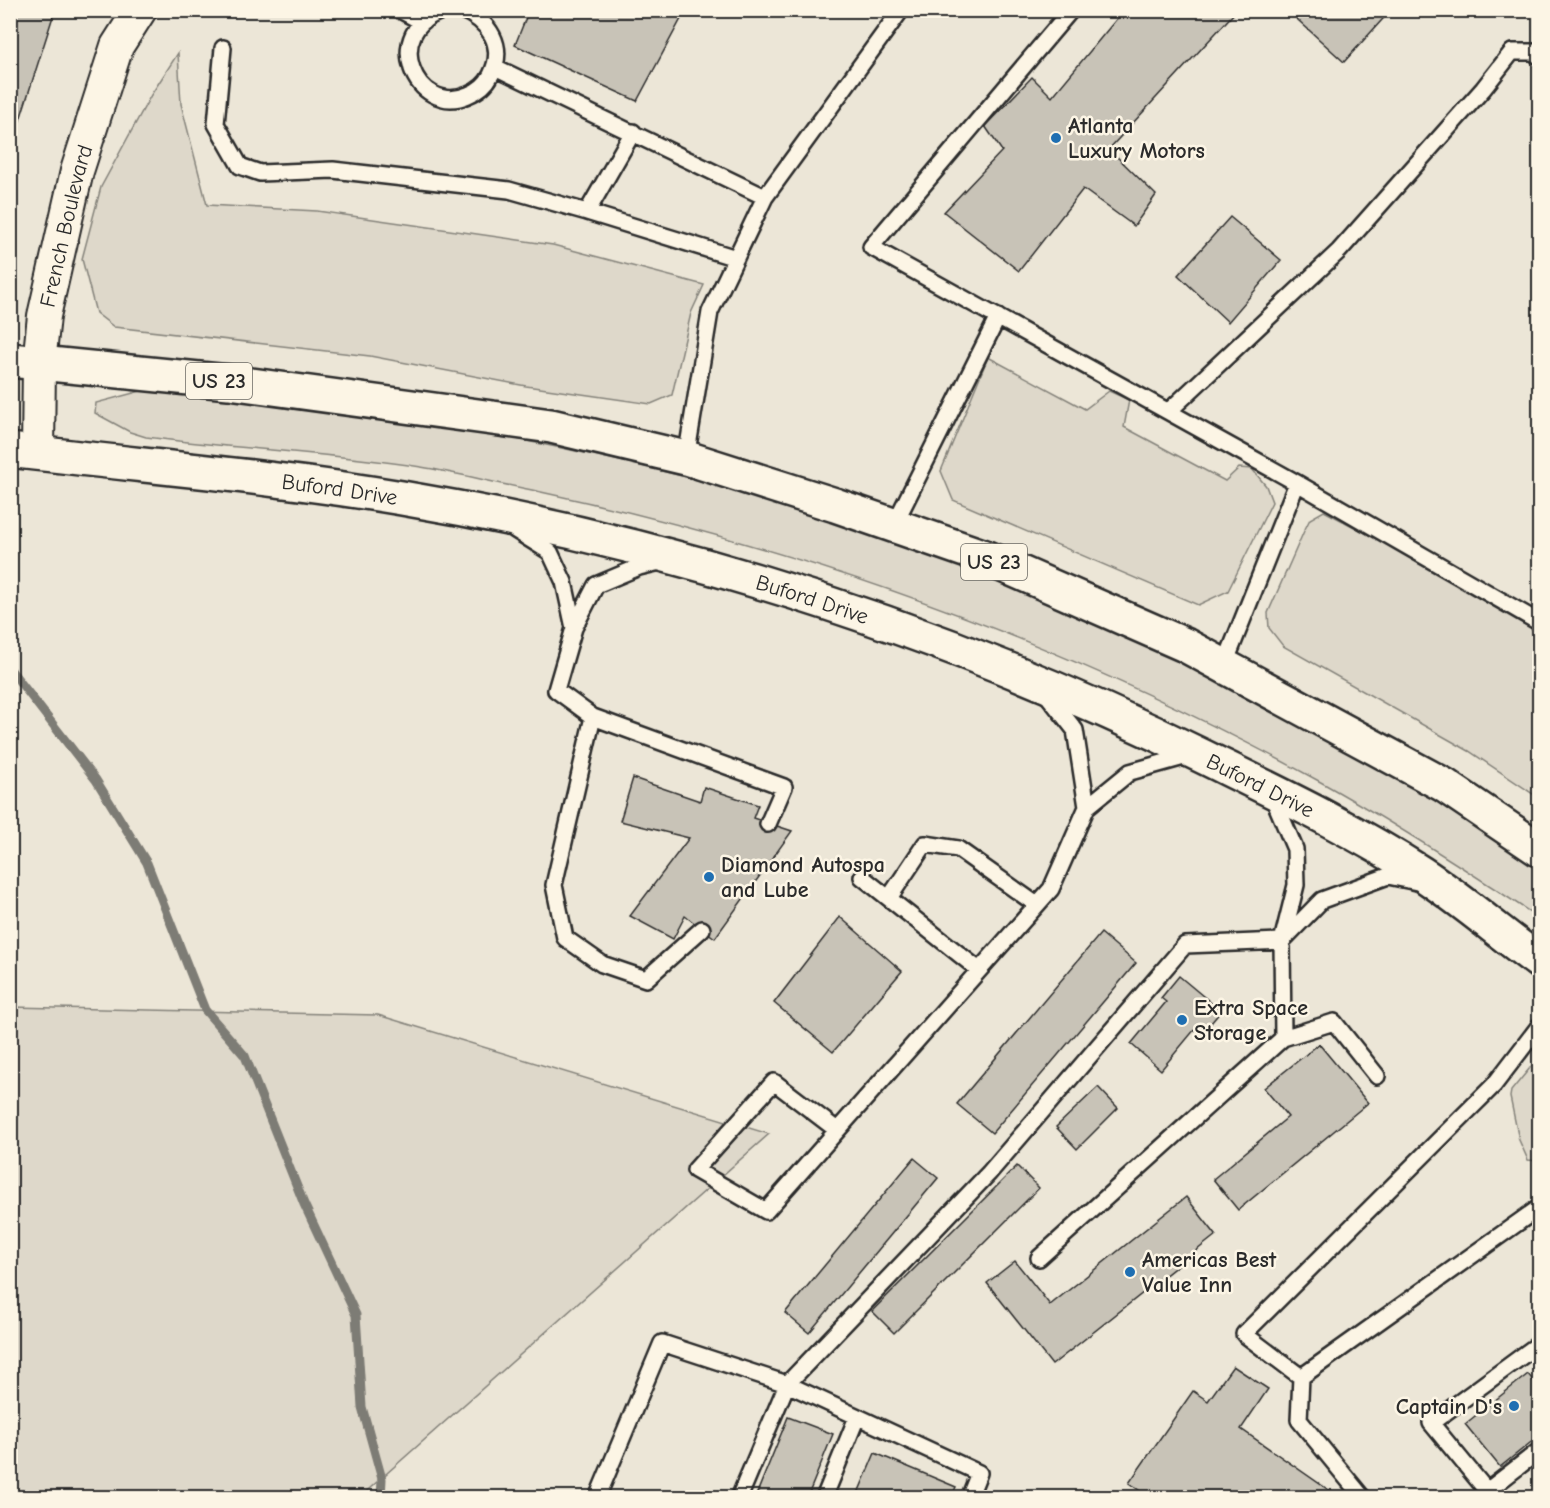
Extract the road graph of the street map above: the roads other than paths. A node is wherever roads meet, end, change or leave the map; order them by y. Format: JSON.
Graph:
{"nodes":[{"id":1,"x":140,"y":10,"type":"edge"},
{"id":2,"x":400,"y":10,"type":"edge"},
{"id":3,"x":445,"y":10,"type":"edge"},
{"id":4,"x":901,"y":10,"type":"edge"},
{"id":5,"x":1071,"y":10,"type":"edge"},
{"id":6,"x":467,"y":11,"type":"edge"},
{"id":7,"x":422,"y":22,"type":"junction"},
{"id":8,"x":223,"y":48,"type":"dead end"},
{"id":9,"x":1539,"y":57,"type":"edge"},
{"id":10,"x":495,"y":68,"type":"junction"},
{"id":11,"x":633,"y":132,"type":"junction"},
{"id":12,"x":765,"y":197,"type":"junction"},
{"id":13,"x":587,"y":212,"type":"junction"},
{"id":14,"x":736,"y":258,"type":"junction"},
{"id":15,"x":998,"y":317,"type":"junction"},
{"id":16,"x":25,"y":361,"type":"edge"},
{"id":17,"x":1168,"y":411,"type":"junction"},
{"id":18,"x":24,"y":451,"type":"edge"},
{"id":19,"x":686,"y":458,"type":"junction"},
{"id":20,"x":1298,"y":483,"type":"junction"},
{"id":21,"x":495,"y":517,"type":"junction"},
{"id":22,"x":894,"y":525,"type":"junction"},
{"id":23,"x":681,"y":558,"type":"junction"},
{"id":24,"x":1539,"y":623,"type":"edge"},
{"id":25,"x":574,"y":628,"type":"junction"},
{"id":26,"x":1224,"y":666,"type":"junction"},
{"id":27,"x":1033,"y":679,"type":"junction"},
{"id":28,"x":593,"y":717,"type":"junction"},
{"id":29,"x":1197,"y":753,"type":"junction"},
{"id":30,"x":1270,"y":789,"type":"junction"},
{"id":31,"x":1087,"y":807,"type":"junction"},
{"id":32,"x":768,"y":824,"type":"dead end"},
{"id":33,"x":1539,"y":850,"type":"edge"},
{"id":34,"x":862,"y":877,"type":"dead end"},
{"id":35,"x":1438,"y":886,"type":"junction"},
{"id":36,"x":889,"y":898,"type":"junction"},
{"id":37,"x":1037,"y":905,"type":"junction"},
{"id":38,"x":702,"y":928,"type":"dead end"},
{"id":39,"x":1282,"y":941,"type":"junction"},
{"id":40,"x":1539,"y":962,"type":"edge"},
{"id":41,"x":979,"y":970,"type":"junction"},
{"id":42,"x":1539,"y":1025,"type":"edge"},
{"id":43,"x":1283,"y":1038,"type":"junction"},
{"id":44,"x":1377,"y":1076,"type":"dead end"},
{"id":45,"x":837,"y":1130,"type":"junction"},
{"id":46,"x":1539,"y":1207,"type":"edge"},
{"id":47,"x":1039,"y":1258,"type":"dead end"},
{"id":48,"x":1539,"y":1343,"type":"edge"},
{"id":49,"x":1301,"y":1377,"type":"junction"},
{"id":50,"x":787,"y":1384,"type":"junction"},
{"id":51,"x":857,"y":1417,"type":"junction"},
{"id":52,"x":1539,"y":1450,"type":"edge"},
{"id":53,"x":597,"y":1497,"type":"edge"},
{"id":54,"x":739,"y":1497,"type":"edge"},
{"id":55,"x":824,"y":1497,"type":"edge"},
{"id":56,"x":969,"y":1497,"type":"edge"},
{"id":57,"x":1363,"y":1497,"type":"edge"}],
"edges":[{"from":1,"to":16,"type":"street","name":"French Boulevard"},
{"from":2,"to":7,"type":"lane"},
{"from":3,"to":7,"type":"lane"},
{"from":4,"to":12,"type":"lane"},
{"from":5,"to":15,"type":"lane"},
{"from":6,"to":10,"type":"lane"},
{"from":7,"to":10,"type":"lane"},
{"from":8,"to":13,"type":"lane"},
{"from":9,"to":17,"type":"lane"},
{"from":10,"to":11,"type":"lane"},
{"from":11,"to":12,"type":"lane"},
{"from":11,"to":13,"type":"lane"},
{"from":12,"to":14,"type":"lane"},
{"from":13,"to":14,"type":"lane"},
{"from":14,"to":19,"type":"lane"},
{"from":15,"to":17,"type":"lane"},
{"from":15,"to":22,"type":"lane"},
{"from":16,"to":18,"type":"street","name":"French Boulevard"},
{"from":16,"to":19,"type":"highway","number":"US 23"},
{"from":17,"to":20,"type":"lane"},
{"from":18,"to":21,"type":"highway","name":"Buford Drive"},
{"from":19,"to":22,"type":"highway","number":"US 23"},
{"from":20,"to":24,"type":"lane"},
{"from":20,"to":26,"type":"lane"},
{"from":21,"to":23,"type":"highway","name":"Buford Drive"},
{"from":21,"to":25,"type":"lane"},
{"from":22,"to":26,"type":"highway","number":"US 23"},
{"from":23,"to":25,"type":"lane"},
{"from":23,"to":27,"type":"highway","name":"Buford Drive"},
{"from":25,"to":28,"type":"lane"},
{"from":26,"to":33,"type":"highway","number":"US 23"},
{"from":27,"to":29,"type":"highway","name":"Buford Drive"},
{"from":27,"to":31,"type":"lane"},
{"from":28,"to":32,"type":"lane"},
{"from":28,"to":38,"type":"lane"},
{"from":29,"to":30,"type":"highway","name":"Buford Drive"},
{"from":29,"to":31,"type":"lane"},
{"from":30,"to":35,"type":"highway","name":"Buford Drive"},
{"from":30,"to":39,"type":"lane"},
{"from":31,"to":37,"type":"lane"},
{"from":34,"to":36,"type":"lane"},
{"from":35,"to":39,"type":"lane"},
{"from":35,"to":40,"type":"highway","name":"Buford Drive"},
{"from":36,"to":37,"type":"lane"},
{"from":36,"to":41,"type":"lane"},
{"from":37,"to":41,"type":"lane"},
{"from":39,"to":43,"type":"lane"},
{"from":39,"to":50,"type":"lane"},
{"from":41,"to":45,"type":"lane"},
{"from":42,"to":49,"type":"lane"},
{"from":43,"to":44,"type":"lane"},
{"from":43,"to":47,"type":"lane"},
{"from":45,"to":45,"type":"lane"},
{"from":46,"to":49,"type":"lane"},
{"from":48,"to":52,"type":"lane"},
{"from":49,"to":57,"type":"lane"},
{"from":50,"to":51,"type":"lane"},
{"from":50,"to":53,"type":"lane"},
{"from":50,"to":54,"type":"lane"},
{"from":51,"to":55,"type":"lane"},
{"from":51,"to":56,"type":"lane"}]}
